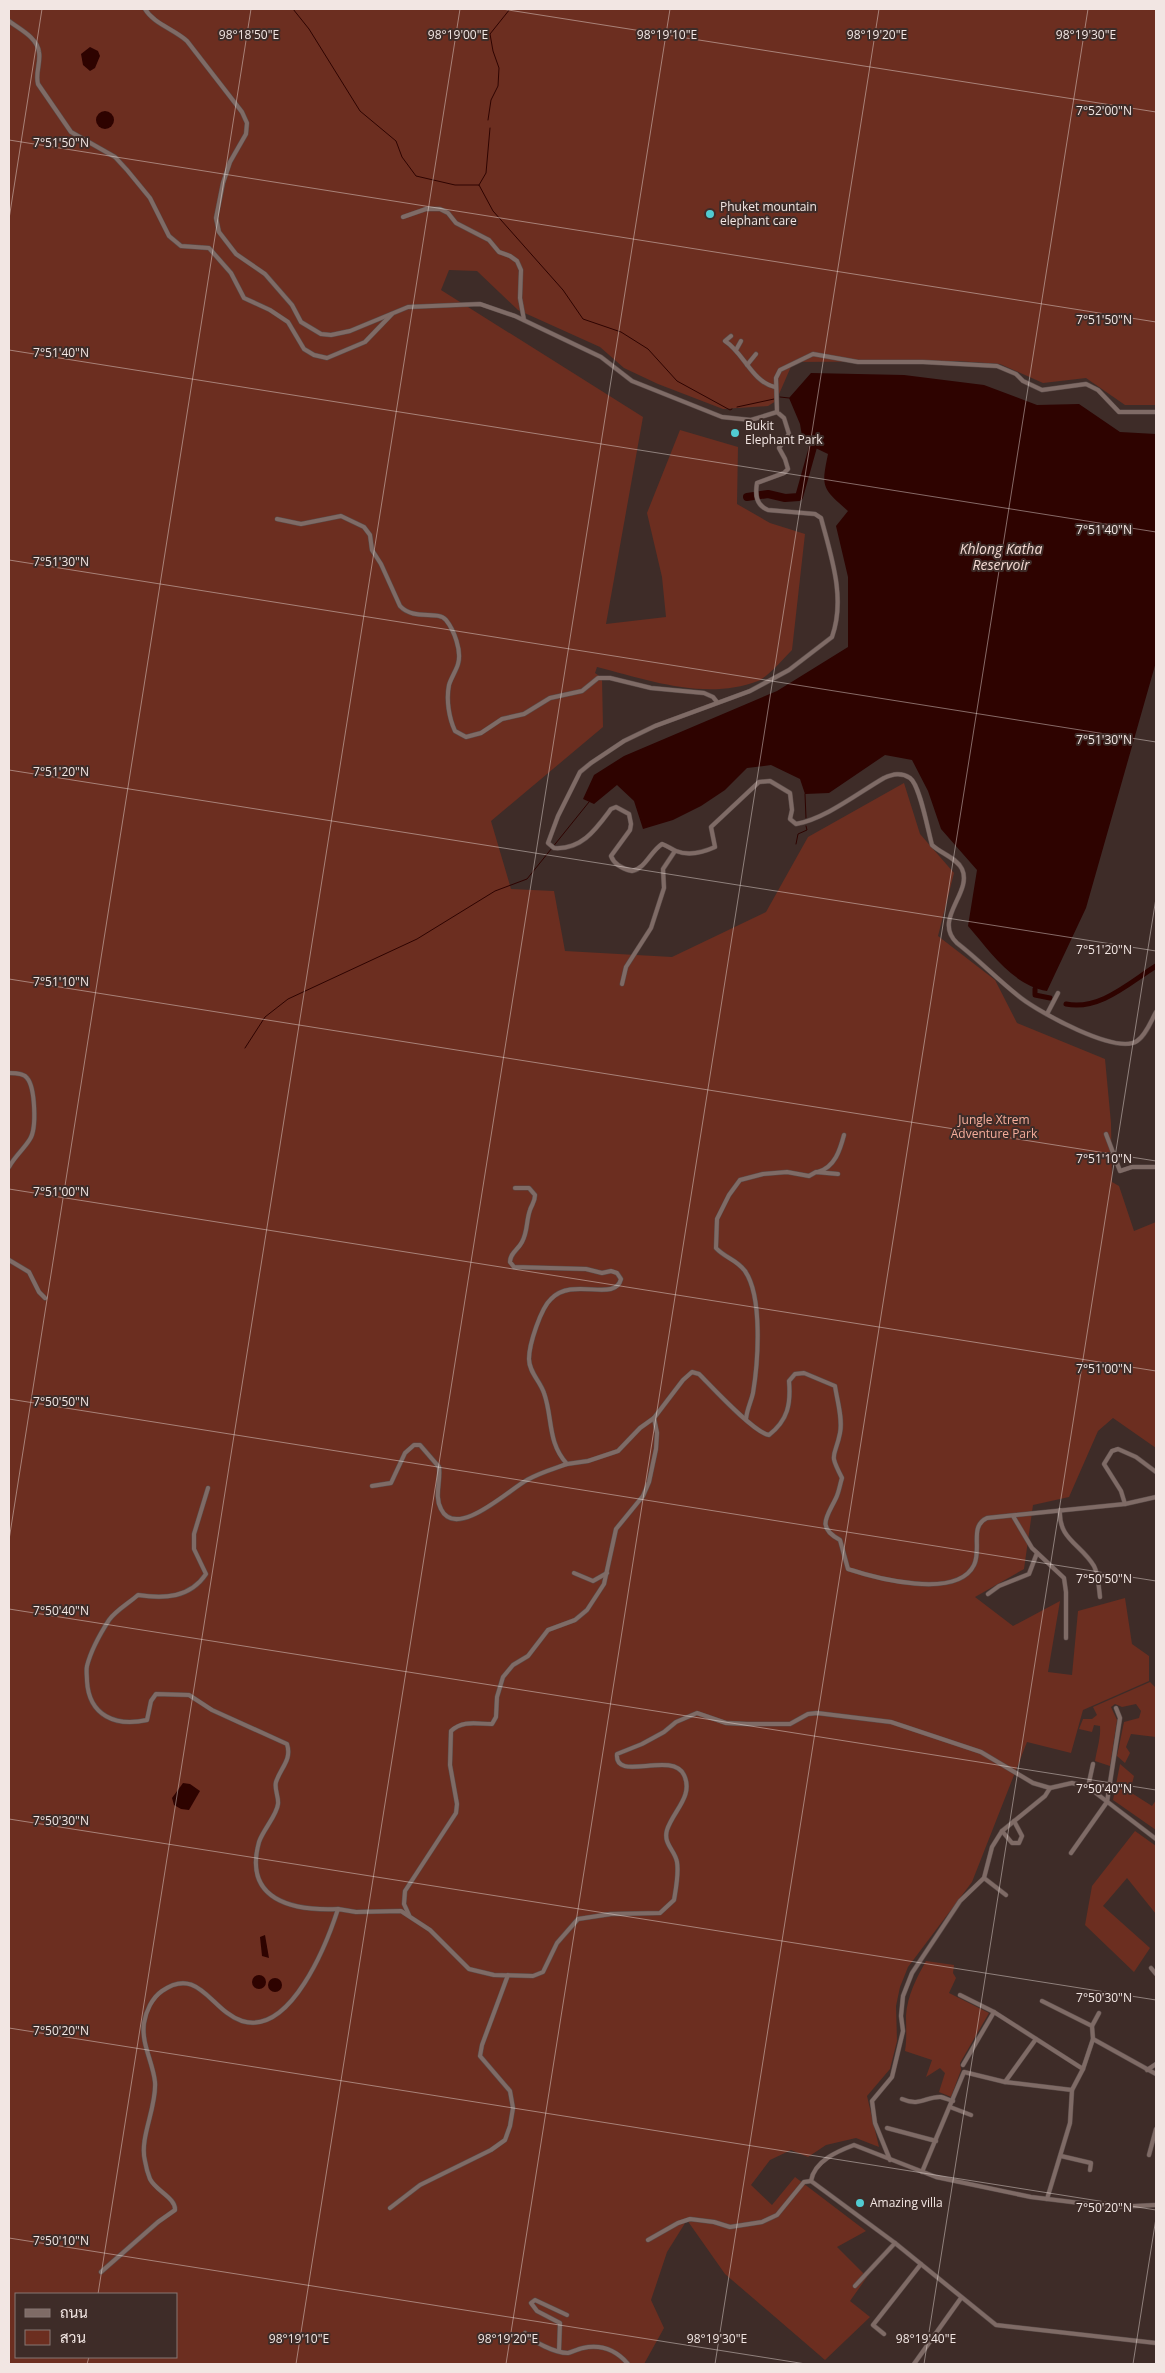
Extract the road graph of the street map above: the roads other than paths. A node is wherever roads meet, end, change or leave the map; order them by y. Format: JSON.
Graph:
{"nodes":[{"id":1,"x":145,"y":9,"type":"edge"},
{"id":2,"x":9,"y":21,"type":"edge"},
{"id":3,"x":403,"y":217,"type":"dead end"},
{"id":4,"x":392,"y":314,"type":"dead end"},
{"id":5,"x":524,"y":320,"type":"junction"},
{"id":6,"x":731,"y":336,"type":"dead end"},
{"id":7,"x":741,"y":341,"type":"dead end"},
{"id":8,"x":736,"y":350,"type":"junction"},
{"id":9,"x":756,"y":354,"type":"dead end"},
{"id":10,"x":747,"y":365,"type":"junction"},
{"id":11,"x":775,"y":388,"type":"junction"},
{"id":12,"x":777,"y":412,"type":"junction"},
{"id":13,"x":1156,"y":412,"type":"edge"},
{"id":14,"x":277,"y":519,"type":"dead end"},
{"id":15,"x":716,"y":702,"type":"junction"},
{"id":16,"x":675,"y":851,"type":"junction"},
{"id":17,"x":622,"y":984,"type":"dead end"},
{"id":18,"x":1058,"y":993,"type":"dead end"},
{"id":19,"x":1156,"y":1012,"type":"edge"},
{"id":20,"x":1047,"y":1014,"type":"junction"},
{"id":21,"x":9,"y":1073,"type":"edge"},
{"id":22,"x":1106,"y":1134,"type":"dead end"},
{"id":23,"x":844,"y":1135,"type":"dead end"},
{"id":24,"x":9,"y":1166,"type":"edge"},
{"id":25,"x":1156,"y":1167,"type":"edge"},
{"id":26,"x":816,"y":1172,"type":"junction"},
{"id":27,"x":838,"y":1174,"type":"dead end"},
{"id":28,"x":516,"y":1188,"type":"dead end"},
{"id":29,"x":9,"y":1260,"type":"edge"},
{"id":30,"x":46,"y":1298,"type":"dead end"},
{"id":31,"x":654,"y":1418,"type":"junction"},
{"id":32,"x":746,"y":1419,"type":"junction"},
{"id":33,"x":566,"y":1464,"type":"junction"},
{"id":34,"x":1156,"y":1472,"type":"edge"},
{"id":35,"x":372,"y":1486,"type":"dead end"},
{"id":36,"x":208,"y":1488,"type":"dead end"},
{"id":37,"x":1156,"y":1497,"type":"edge"},
{"id":38,"x":1125,"y":1504,"type":"junction"},
{"id":39,"x":1060,"y":1510,"type":"junction"},
{"id":40,"x":1013,"y":1516,"type":"junction"},
{"id":41,"x":1038,"y":1553,"type":"junction"},
{"id":42,"x":574,"y":1573,"type":"dead end"},
{"id":43,"x":607,"y":1573,"type":"junction"},
{"id":44,"x":988,"y":1594,"type":"dead end"},
{"id":45,"x":1100,"y":1597,"type":"dead end"},
{"id":46,"x":1066,"y":1638,"type":"dead end"},
{"id":47,"x":1116,"y":1708,"type":"dead end"},
{"id":48,"x":1093,"y":1764,"type":"dead end"},
{"id":49,"x":1088,"y":1787,"type":"junction"},
{"id":50,"x":1050,"y":1788,"type":"junction"},
{"id":51,"x":1107,"y":1802,"type":"junction"},
{"id":52,"x":1014,"y":1821,"type":"junction"},
{"id":53,"x":1002,"y":1831,"type":"junction"},
{"id":54,"x":1156,"y":1838,"type":"edge"},
{"id":55,"x":1071,"y":1853,"type":"dead end"},
{"id":56,"x":984,"y":1878,"type":"junction"},
{"id":57,"x":1006,"y":1895,"type":"dead end"},
{"id":58,"x":338,"y":1909,"type":"junction"},
{"id":59,"x":409,"y":1915,"type":"junction"},
{"id":60,"x":1150,"y":1968,"type":"dead end"},
{"id":61,"x":1156,"y":1974,"type":"edge"},
{"id":62,"x":508,"y":1975,"type":"junction"},
{"id":63,"x":960,"y":1995,"type":"dead end"},
{"id":64,"x":1042,"y":2001,"type":"dead end"},
{"id":65,"x":994,"y":2012,"type":"junction"},
{"id":66,"x":1099,"y":2014,"type":"dead end"},
{"id":67,"x":1092,"y":2026,"type":"junction"},
{"id":68,"x":1036,"y":2039,"type":"junction"},
{"id":69,"x":1093,"y":2039,"type":"junction"},
{"id":70,"x":962,"y":2064,"type":"dead end"},
{"id":71,"x":1156,"y":2064,"type":"edge"},
{"id":72,"x":1083,"y":2069,"type":"junction"},
{"id":73,"x":1147,"y":2070,"type":"junction"},
{"id":74,"x":1156,"y":2074,"type":"edge"},
{"id":75,"x":1005,"y":2082,"type":"junction"},
{"id":76,"x":1072,"y":2090,"type":"junction"},
{"id":77,"x":902,"y":2099,"type":"dead end"},
{"id":78,"x":953,"y":2101,"type":"junction"},
{"id":79,"x":950,"y":2107,"type":"junction"},
{"id":80,"x":971,"y":2115,"type":"dead end"},
{"id":81,"x":887,"y":2128,"type":"dead end"},
{"id":82,"x":1156,"y":2129,"type":"edge"},
{"id":83,"x":936,"y":2142,"type":"junction"},
{"id":84,"x":1154,"y":2145,"type":"edge"},
{"id":85,"x":1149,"y":2155,"type":"dead end"},
{"id":86,"x":1061,"y":2156,"type":"junction"},
{"id":87,"x":890,"y":2160,"type":"junction"},
{"id":88,"x":1090,"y":2170,"type":"dead end"},
{"id":89,"x":922,"y":2172,"type":"junction"},
{"id":90,"x":811,"y":2181,"type":"junction"},
{"id":91,"x":1047,"y":2199,"type":"junction"},
{"id":92,"x":1156,"y":2205,"type":"edge"},
{"id":93,"x":390,"y":2208,"type":"dead end"},
{"id":94,"x":648,"y":2240,"type":"dead end"},
{"id":95,"x":895,"y":2243,"type":"junction"},
{"id":96,"x":921,"y":2264,"type":"junction"},
{"id":97,"x":102,"y":2272,"type":"dead end"},
{"id":98,"x":855,"y":2286,"type":"dead end"},
{"id":99,"x":961,"y":2298,"type":"junction"},
{"id":100,"x":566,"y":2314,"type":"dead end"},
{"id":101,"x":526,"y":2333,"type":"dead end"},
{"id":102,"x":884,"y":2334,"type":"dead end"},
{"id":103,"x":1156,"y":2342,"type":"edge"},
{"id":104,"x":558,"y":2351,"type":"junction"},
{"id":105,"x":628,"y":2364,"type":"edge"},
{"id":106,"x":914,"y":2364,"type":"edge"}],
"edges":[{"from":1,"to":5,"type":"street"},
{"from":2,"to":4,"type":"street"},
{"from":3,"to":5,"type":"street"},
{"from":5,"to":12,"type":"street"},
{"from":6,"to":8,"type":"street"},
{"from":7,"to":8,"type":"street"},
{"from":8,"to":10,"type":"street"},
{"from":9,"to":10,"type":"street"},
{"from":10,"to":11,"type":"street"},
{"from":11,"to":12,"type":"street"},
{"from":11,"to":13,"type":"street"},
{"from":12,"to":15,"type":"street"},
{"from":14,"to":15,"type":"street"},
{"from":15,"to":16,"type":"street"},
{"from":16,"to":17,"type":"street"},
{"from":16,"to":20,"type":"street"},
{"from":18,"to":20,"type":"street"},
{"from":19,"to":20,"type":"street"},
{"from":21,"to":24,"type":"street"},
{"from":22,"to":25,"type":"street"},
{"from":23,"to":26,"type":"street"},
{"from":26,"to":27,"type":"street"},
{"from":26,"to":32,"type":"street"},
{"from":28,"to":33,"type":"street"},
{"from":29,"to":30,"type":"street"},
{"from":31,"to":32,"type":"street"},
{"from":31,"to":33,"type":"street"},
{"from":31,"to":43,"type":"street"},
{"from":32,"to":40,"type":"street"},
{"from":33,"to":35,"type":"street"},
{"from":34,"to":38,"type":"street"},
{"from":36,"to":58,"type":"street"},
{"from":37,"to":38,"type":"street"},
{"from":38,"to":39,"type":"street"},
{"from":39,"to":40,"type":"street"},
{"from":39,"to":45,"type":"street"},
{"from":40,"to":41,"type":"street"},
{"from":41,"to":44,"type":"street"},
{"from":41,"to":46,"type":"street"},
{"from":42,"to":43,"type":"street"},
{"from":43,"to":59,"type":"street"},
{"from":47,"to":51,"type":"street"},
{"from":48,"to":49,"type":"street"},
{"from":49,"to":50,"type":"street"},
{"from":49,"to":51,"type":"street"},
{"from":50,"to":52,"type":"street"},
{"from":50,"to":62,"type":"street"},
{"from":51,"to":54,"type":"street"},
{"from":51,"to":55,"type":"street"},
{"from":52,"to":53,"type":"street"},
{"from":52,"to":53,"type":"street"},
{"from":53,"to":56,"type":"street"},
{"from":56,"to":57,"type":"street"},
{"from":56,"to":87,"type":"street"},
{"from":58,"to":59,"type":"street"},
{"from":58,"to":97,"type":"street"},
{"from":59,"to":62,"type":"street"},
{"from":60,"to":61,"type":"street"},
{"from":62,"to":93,"type":"street"},
{"from":63,"to":65,"type":"street"},
{"from":64,"to":67,"type":"street"},
{"from":65,"to":68,"type":"street"},
{"from":65,"to":70,"type":"street"},
{"from":66,"to":67,"type":"street"},
{"from":67,"to":69,"type":"street"},
{"from":68,"to":72,"type":"street"},
{"from":68,"to":75,"type":"street"},
{"from":69,"to":72,"type":"street"},
{"from":69,"to":73,"type":"street"},
{"from":71,"to":73,"type":"street"},
{"from":72,"to":76,"type":"street"},
{"from":73,"to":74,"type":"street"},
{"from":75,"to":76,"type":"street"},
{"from":75,"to":78,"type":"street"},
{"from":76,"to":86,"type":"street"},
{"from":77,"to":78,"type":"street"},
{"from":78,"to":79,"type":"street"},
{"from":79,"to":80,"type":"street"},
{"from":79,"to":83,"type":"street"},
{"from":81,"to":83,"type":"street"},
{"from":82,"to":84,"type":"street"},
{"from":83,"to":89,"type":"street"},
{"from":84,"to":85,"type":"street"},
{"from":86,"to":88,"type":"street"},
{"from":86,"to":91,"type":"street"},
{"from":87,"to":89,"type":"street"},
{"from":87,"to":90,"type":"street"},
{"from":89,"to":91,"type":"street"},
{"from":90,"to":94,"type":"street"},
{"from":90,"to":95,"type":"street"},
{"from":91,"to":92,"type":"street"},
{"from":95,"to":96,"type":"street"},
{"from":95,"to":98,"type":"street"},
{"from":96,"to":99,"type":"street"},
{"from":96,"to":102,"type":"street"},
{"from":99,"to":103,"type":"street"},
{"from":99,"to":106,"type":"street"},
{"from":100,"to":104,"type":"street"},
{"from":101,"to":104,"type":"street"},
{"from":104,"to":105,"type":"street"}]}
